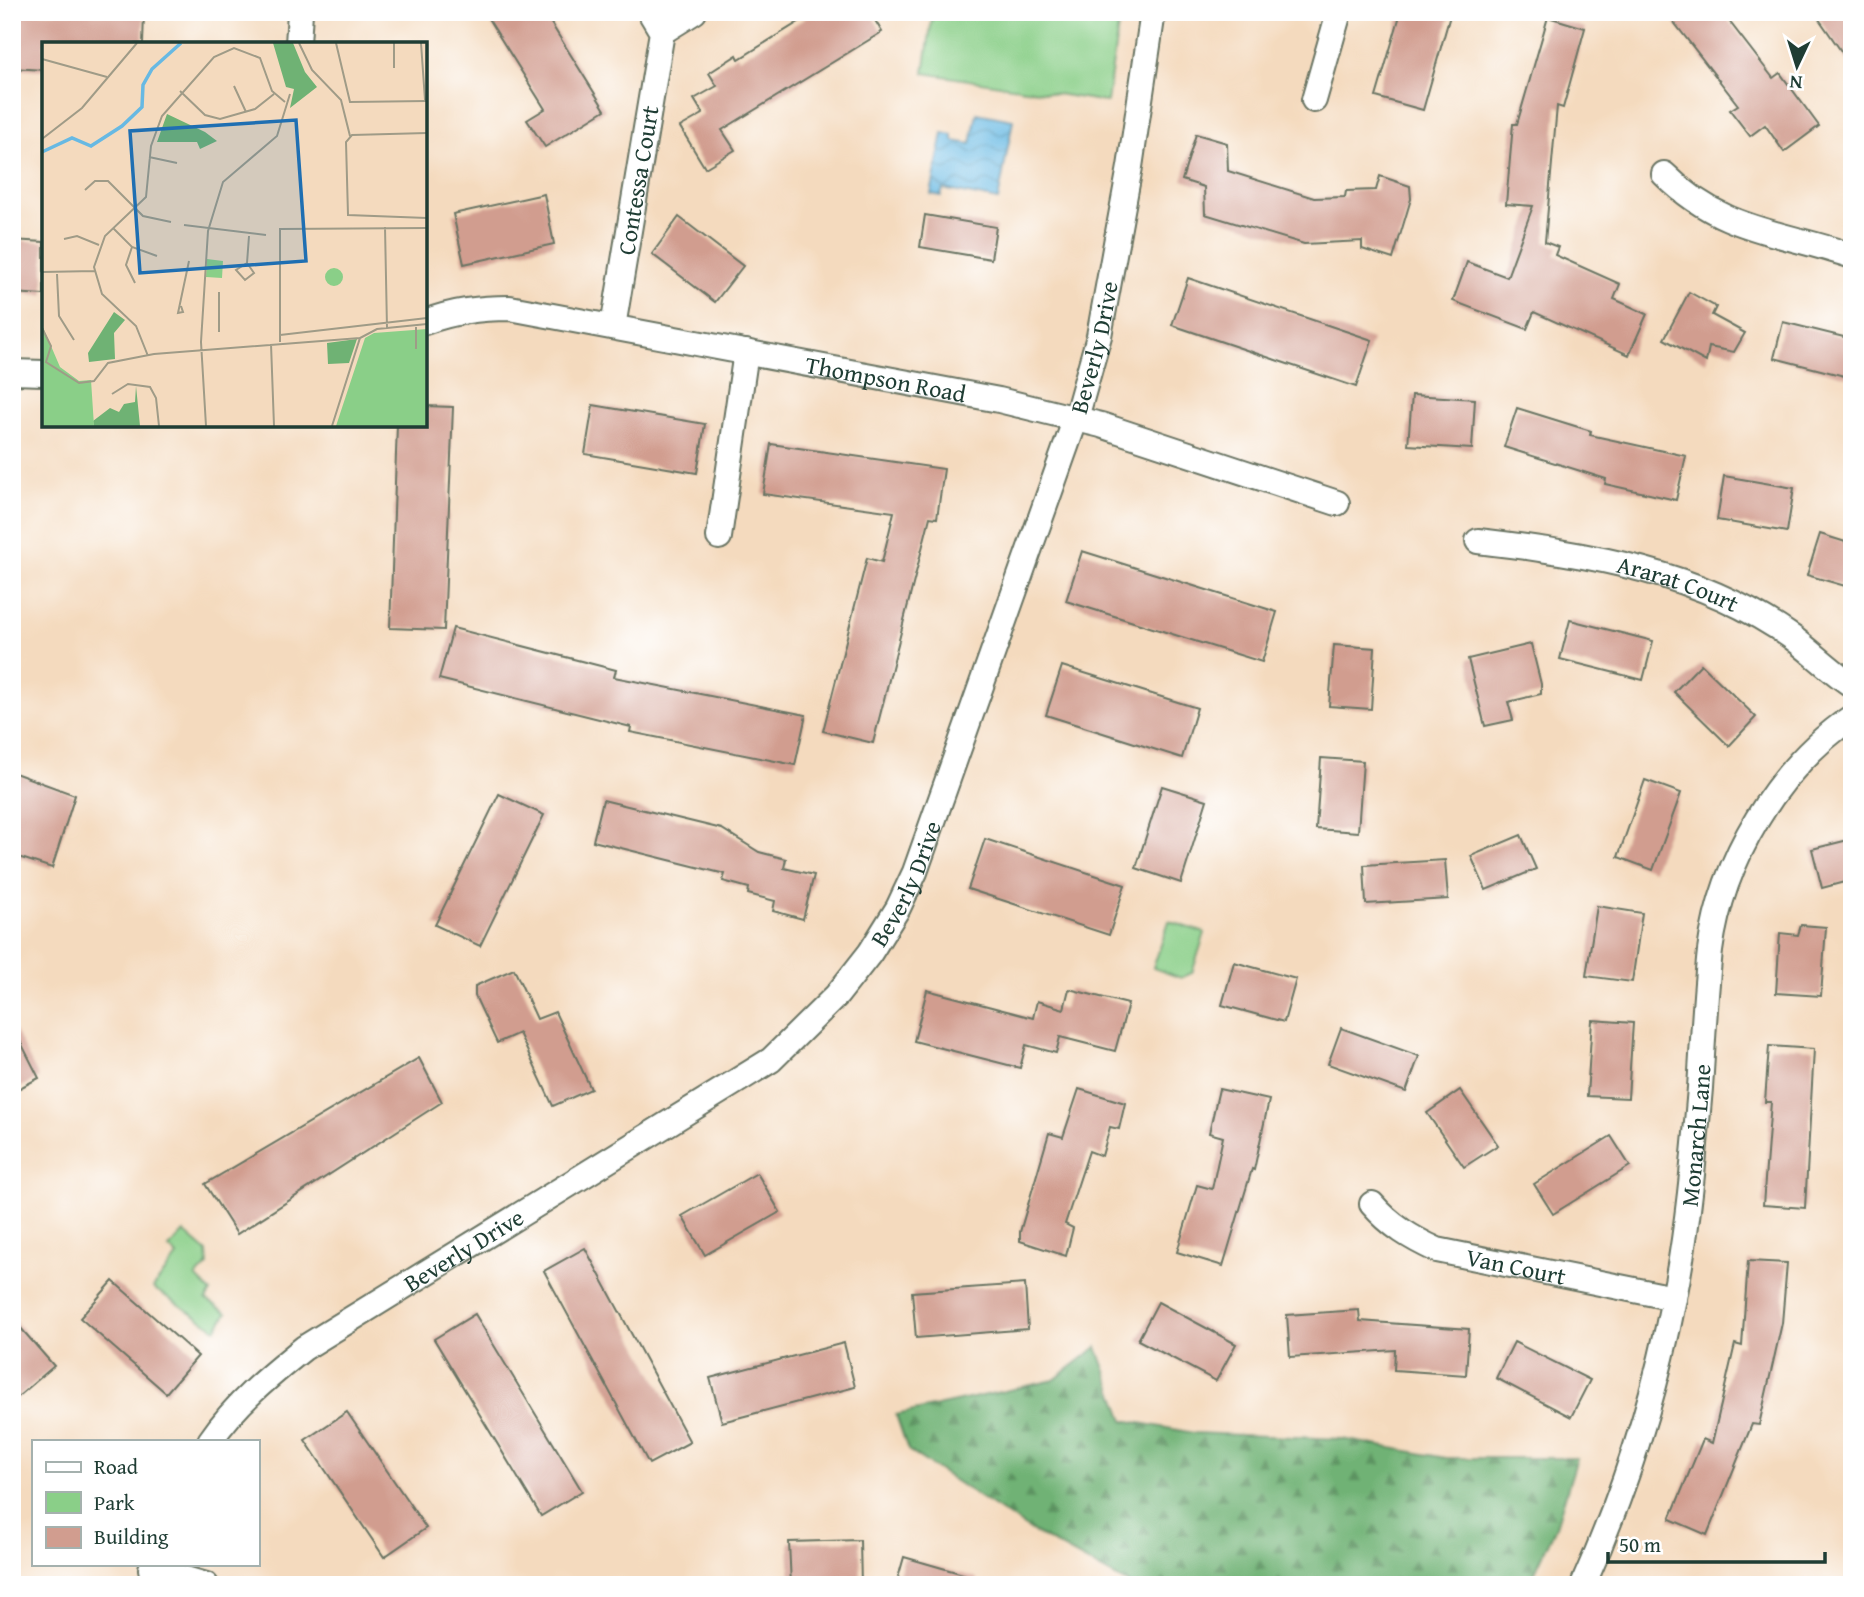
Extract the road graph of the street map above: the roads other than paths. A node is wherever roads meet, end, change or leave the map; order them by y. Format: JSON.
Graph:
{"nodes":[{"id":1,"x":300,"y":12,"type":"edge"},
{"id":2,"x":694,"y":12,"type":"edge"},
{"id":3,"x":1153,"y":12,"type":"edge"},
{"id":4,"x":1339,"y":12,"type":"edge"},
{"id":5,"x":656,"y":22,"type":"edge"},
{"id":6,"x":298,"y":42,"type":"edge"},
{"id":7,"x":1314,"y":100,"type":"dead end"},
{"id":8,"x":1664,"y":174,"type":"dead end"},
{"id":9,"x":1852,"y":256,"type":"edge"},
{"id":10,"x":427,"y":321,"type":"edge"},
{"id":11,"x":613,"y":327,"type":"junction"},
{"id":12,"x":746,"y":352,"type":"junction"},
{"id":13,"x":12,"y":372,"type":"edge"},
{"id":14,"x":42,"y":373,"type":"edge"},
{"id":15,"x":1076,"y":418,"type":"junction"},
{"id":16,"x":1337,"y":503,"type":"dead end"},
{"id":17,"x":719,"y":537,"type":"dead end"},
{"id":18,"x":1478,"y":541,"type":"dead end"},
{"id":19,"x":1852,"y":685,"type":"edge"},
{"id":20,"x":1852,"y":717,"type":"edge"},
{"id":21,"x":1372,"y":1204,"type":"dead end"},
{"id":22,"x":1674,"y":1298,"type":"junction"},
{"id":23,"x":211,"y":1440,"type":"edge"},
{"id":24,"x":150,"y":1572,"type":"edge"},
{"id":25,"x":206,"y":1585,"type":"edge"},
{"id":26,"x":1583,"y":1585,"type":"edge"}],
"edges":[{"from":1,"to":6,"type":"street"},
{"from":2,"to":5,"type":"street","name":"Contessa Court"},
{"from":3,"to":15,"type":"street","name":"Beverly Drive"},
{"from":4,"to":7,"type":"street"},
{"from":5,"to":11,"type":"street","name":"Contessa Court"},
{"from":8,"to":9,"type":"street"},
{"from":10,"to":11,"type":"street","name":"Thompson Road"},
{"from":11,"to":12,"type":"street","name":"Thompson Road"},
{"from":12,"to":15,"type":"street","name":"Thompson Road"},
{"from":12,"to":17,"type":"street"},
{"from":13,"to":14,"type":"street"},
{"from":15,"to":16,"type":"street","name":"Thompson Road"},
{"from":15,"to":23,"type":"street","name":"Beverly Drive"},
{"from":18,"to":19,"type":"street","name":"Ararat Court"},
{"from":20,"to":22,"type":"street","name":"Monarch Lane"},
{"from":21,"to":22,"type":"street","name":"Van Court"},
{"from":22,"to":26,"type":"street","name":"Monarch Lane"},
{"from":24,"to":25,"type":"street"}]}
